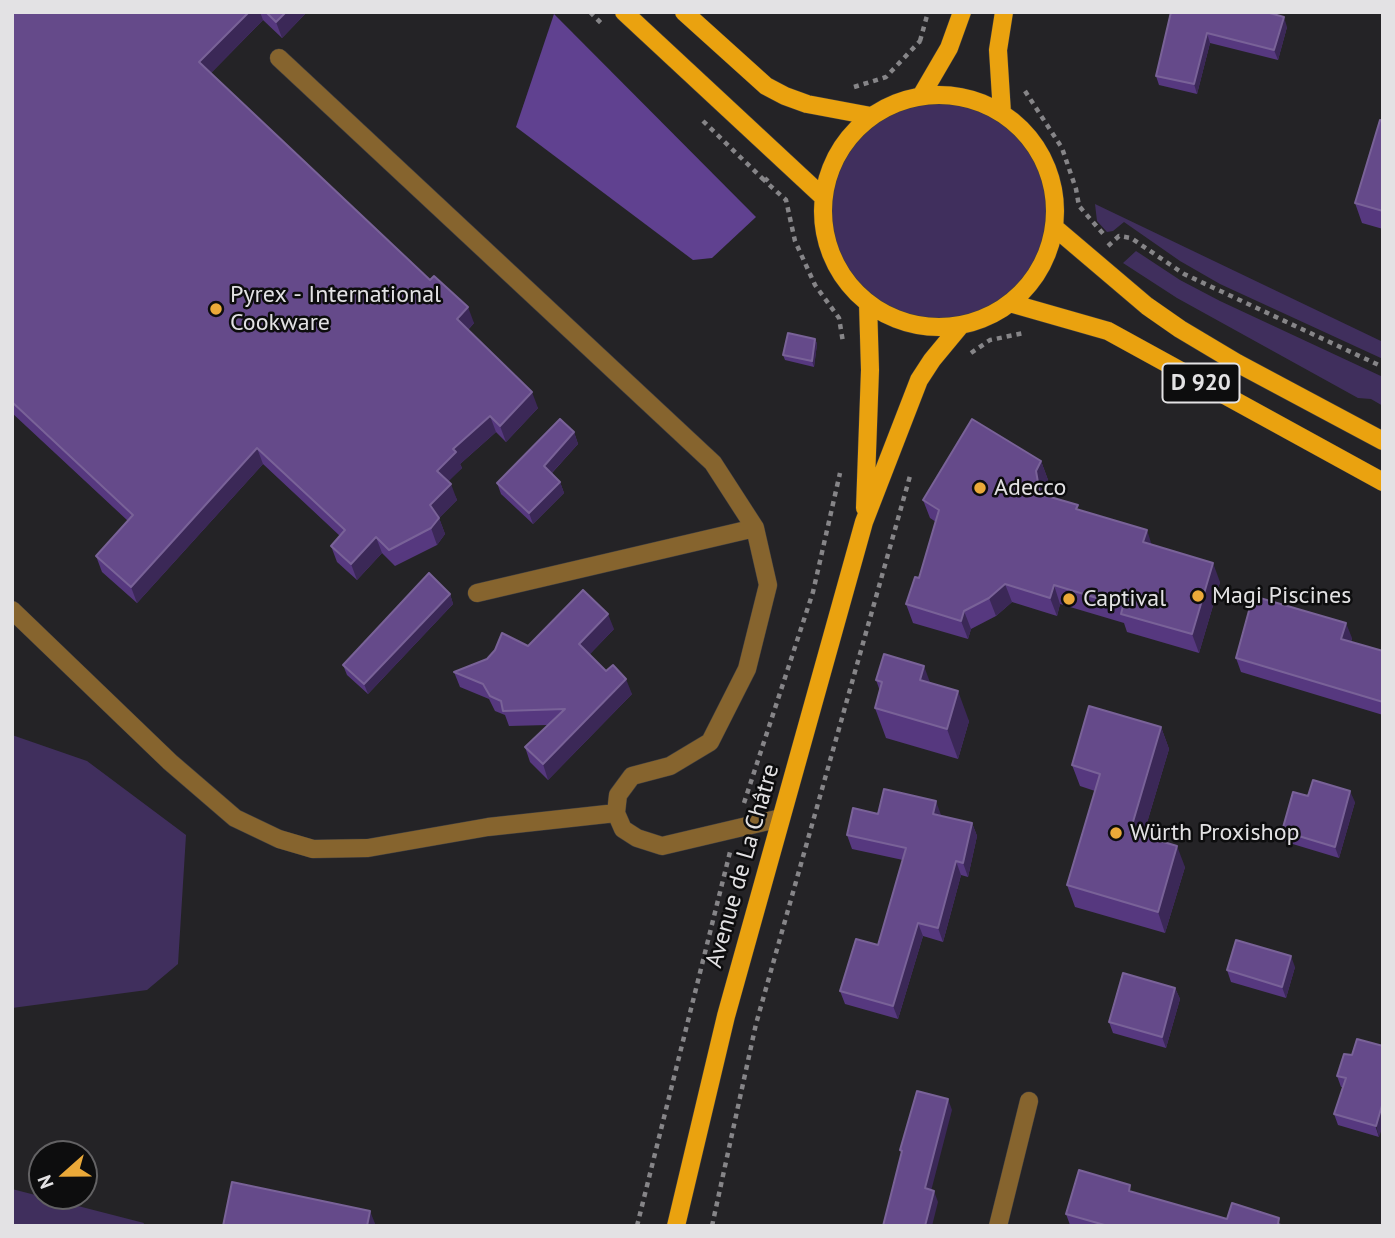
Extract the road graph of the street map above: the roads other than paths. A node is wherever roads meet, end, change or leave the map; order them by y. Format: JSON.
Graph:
{"nodes":[{"id":1,"x":624,"y":12,"type":"edge"},
{"id":2,"x":684,"y":12,"type":"edge"},
{"id":3,"x":962,"y":12,"type":"edge"},
{"id":4,"x":1004,"y":12,"type":"edge"},
{"id":5,"x":279,"y":58,"type":"dead end"},
{"id":6,"x":921,"y":96,"type":"junction"},
{"id":7,"x":1002,"y":113,"type":"junction"},
{"id":8,"x":872,"y":116,"type":"junction"},
{"id":9,"x":823,"y":197,"type":"junction"},
{"id":10,"x":1054,"y":227,"type":"junction"},
{"id":11,"x":868,"y":303,"type":"junction"},
{"id":12,"x":1010,"y":303,"type":"junction"},
{"id":13,"x":961,"y":325,"type":"junction"},
{"id":14,"x":1383,"y":441,"type":"edge"},
{"id":15,"x":1383,"y":482,"type":"edge"},
{"id":16,"x":864,"y":522,"type":"junction"},
{"id":17,"x":755,"y":528,"type":"junction"},
{"id":18,"x":477,"y":593,"type":"dead end"},
{"id":19,"x":12,"y":610,"type":"edge"},
{"id":20,"x":616,"y":813,"type":"junction"},
{"id":21,"x":781,"y":818,"type":"junction"},
{"id":22,"x":1029,"y":1101,"type":"dead end"},
{"id":23,"x":676,"y":1226,"type":"edge"},
{"id":24,"x":998,"y":1226,"type":"edge"}],
"edges":[{"from":1,"to":9,"type":"main road"},
{"from":2,"to":8,"type":"main road"},
{"from":3,"to":6,"type":"main road"},
{"from":4,"to":7,"type":"main road"},
{"from":5,"to":17,"type":"street"},
{"from":6,"to":7,"type":"main road"},
{"from":6,"to":8,"type":"main road"},
{"from":7,"to":10,"type":"main road"},
{"from":8,"to":9,"type":"main road"},
{"from":9,"to":11,"type":"main road"},
{"from":10,"to":12,"type":"main road"},
{"from":10,"to":14,"type":"main road","number":"D 920"},
{"from":11,"to":13,"type":"main road"},
{"from":11,"to":16,"type":"main road","name":"Avenue de La Châtre"},
{"from":12,"to":13,"type":"main road"},
{"from":12,"to":15,"type":"main road","number":"D 920"},
{"from":13,"to":16,"type":"main road","name":"Avenue de La Châtre"},
{"from":16,"to":21,"type":"main road","name":"Avenue de La Châtre"},
{"from":17,"to":18,"type":"street"},
{"from":17,"to":20,"type":"street"},
{"from":19,"to":20,"type":"street"},
{"from":20,"to":21,"type":"street"},
{"from":21,"to":23,"type":"main road","name":"Avenue de La Châtre"},
{"from":22,"to":24,"type":"street"}]}
